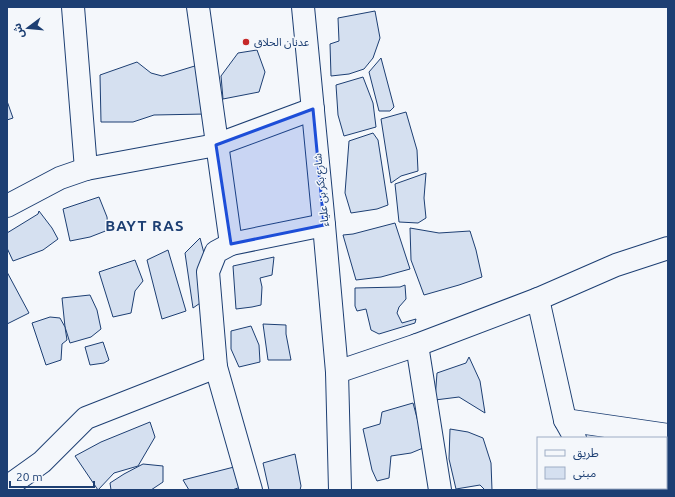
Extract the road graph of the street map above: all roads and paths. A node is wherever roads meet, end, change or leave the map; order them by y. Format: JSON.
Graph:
{"nodes":[{"id":1,"x":73,"y":7,"type":"edge"},
{"id":2,"x":198,"y":7,"type":"edge"},
{"id":3,"x":303,"y":7,"type":"edge"},
{"id":4,"x":313,"y":109,"type":"junction"},
{"id":5,"x":216,"y":145,"type":"junction"},
{"id":6,"x":86,"y":168,"type":"junction"},
{"id":7,"x":7,"y":206,"type":"edge"},
{"id":8,"x":324,"y":225,"type":"junction"},
{"id":9,"x":231,"y":244,"type":"junction"},
{"id":10,"x":668,"y":248,"type":"edge"},
{"id":11,"x":538,"y":299,"type":"junction"},
{"id":12,"x":417,"y":345,"type":"junction"},
{"id":13,"x":216,"y":367,"type":"junction"},
{"id":14,"x":337,"y":372,"type":"junction"},
{"id":15,"x":570,"y":429,"type":"edge"},
{"id":16,"x":668,"y":435,"type":"edge"},
{"id":17,"x":7,"y":487,"type":"edge"},
{"id":18,"x":251,"y":490,"type":"edge"},
{"id":19,"x":340,"y":490,"type":"edge"},
{"id":20,"x":440,"y":490,"type":"edge"}],
"edges":[{"from":1,"to":6,"type":"street"},
{"from":2,"to":5,"type":"street"},
{"from":3,"to":4,"type":"street","name":"شارع بكر بن علياء"},
{"from":4,"to":5,"type":"street"},
{"from":4,"to":8,"type":"street","name":"شارع بكر بن علياء"},
{"from":5,"to":6,"type":"street"},
{"from":5,"to":9,"type":"street"},
{"from":6,"to":7,"type":"street"},
{"from":8,"to":9,"type":"street"},
{"from":8,"to":14,"type":"street","name":"شارع بكر بن علياء"},
{"from":9,"to":13,"type":"street"},
{"from":10,"to":11,"type":"street"},
{"from":11,"to":12,"type":"street"},
{"from":11,"to":15,"type":"street"},
{"from":12,"to":14,"type":"street"},
{"from":12,"to":20,"type":"street"},
{"from":13,"to":17,"type":"street"},
{"from":13,"to":18,"type":"street"},
{"from":14,"to":19,"type":"street","name":"شارع بكر بن علياء"},
{"from":15,"to":16,"type":"street"}]}
